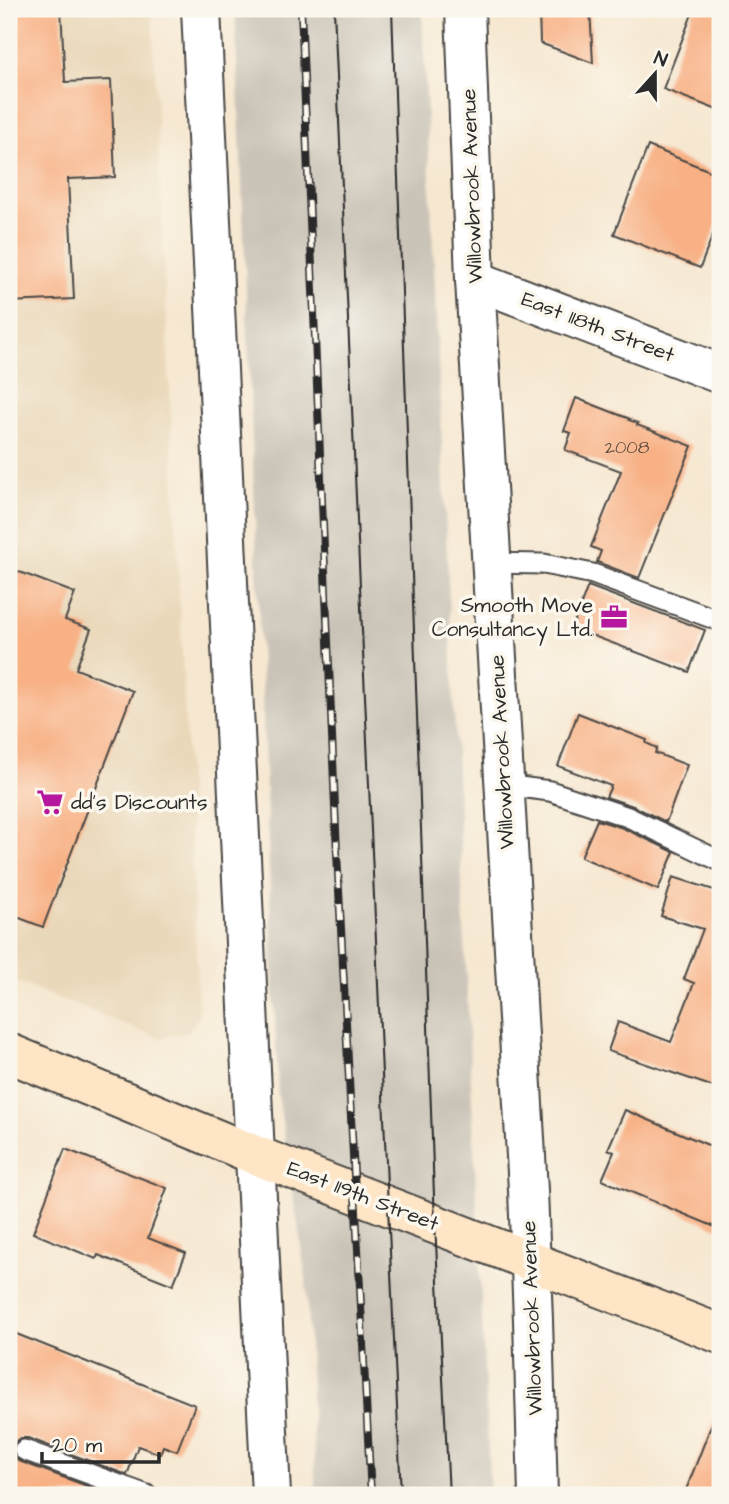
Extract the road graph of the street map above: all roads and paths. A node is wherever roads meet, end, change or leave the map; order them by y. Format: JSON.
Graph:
{"nodes":[{"id":1,"x":201,"y":9,"type":"edge"},
{"id":2,"x":465,"y":9,"type":"edge"},
{"id":3,"x":475,"y":280,"type":"junction"},
{"id":4,"x":720,"y":374,"type":"edge"},
{"id":5,"x":492,"y":563,"type":"junction"},
{"id":6,"x":720,"y":621,"type":"edge"},
{"id":7,"x":504,"y":785,"type":"junction"},
{"id":8,"x":720,"y":861,"type":"edge"},
{"id":9,"x":9,"y":1053,"type":"edge"},
{"id":10,"x":255,"y":1155,"type":"junction"},
{"id":11,"x":531,"y":1261,"type":"junction"},
{"id":12,"x":720,"y":1334,"type":"edge"},
{"id":13,"x":24,"y":1450,"type":"dead end"},
{"id":14,"x":147,"y":1495,"type":"edge"},
{"id":15,"x":271,"y":1495,"type":"edge"},
{"id":16,"x":538,"y":1495,"type":"edge"}],
"edges":[{"from":1,"to":10,"type":"street"},
{"from":2,"to":3,"type":"street","name":"Willowbrook Avenue"},
{"from":3,"to":4,"type":"street","name":"East 118th Street"},
{"from":3,"to":5,"type":"street","name":"Willowbrook Avenue"},
{"from":5,"to":6,"type":"lane"},
{"from":5,"to":7,"type":"street","name":"Willowbrook Avenue"},
{"from":7,"to":8,"type":"lane"},
{"from":7,"to":11,"type":"street","name":"Willowbrook Avenue"},
{"from":9,"to":10,"type":"street","name":"East 119th Street"},
{"from":10,"to":11,"type":"street","name":"East 119th Street"},
{"from":10,"to":15,"type":"street"},
{"from":11,"to":12,"type":"street","name":"East 119th Street"},
{"from":11,"to":16,"type":"street","name":"Willowbrook Avenue"},
{"from":13,"to":14,"type":"lane"}]}
